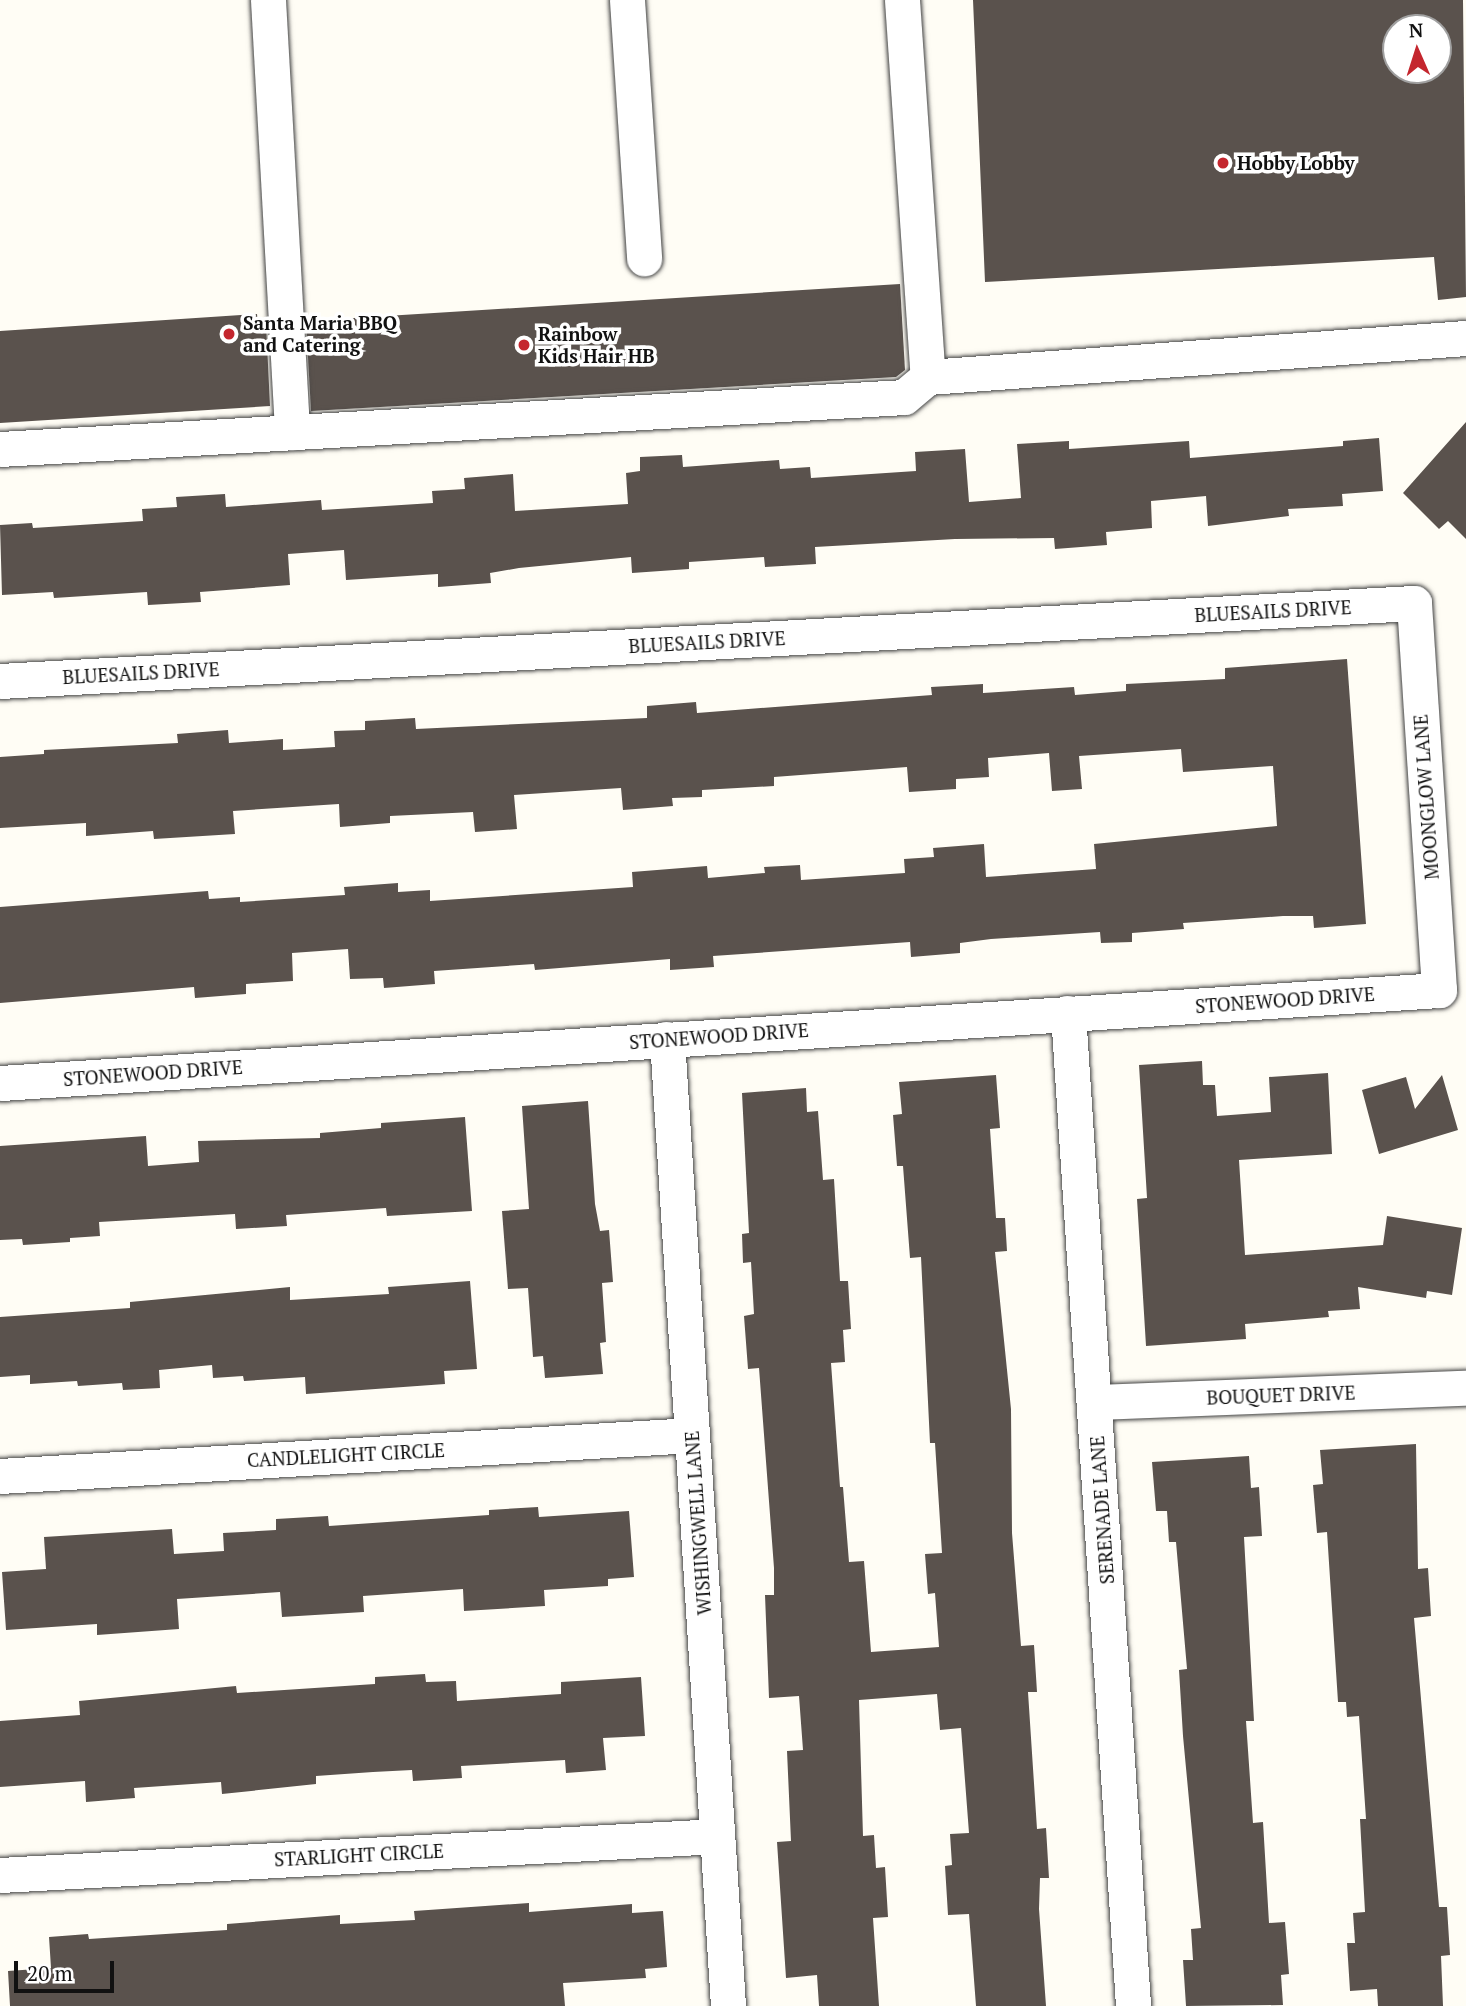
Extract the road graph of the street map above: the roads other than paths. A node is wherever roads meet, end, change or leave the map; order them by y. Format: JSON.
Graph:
{"nodes":[{"id":1,"x":268,"y":0,"type":"edge"},
{"id":2,"x":627,"y":0,"type":"edge"},
{"id":3,"x":902,"y":0,"type":"edge"},
{"id":4,"x":644,"y":258,"type":"dead end"},
{"id":5,"x":1466,"y":338,"type":"edge"},
{"id":6,"x":928,"y":377,"type":"junction"},
{"id":7,"x":292,"y":432,"type":"junction"},
{"id":8,"x":0,"y":449,"type":"edge"},
{"id":9,"x":1414,"y":603,"type":"joint"},
{"id":10,"x":0,"y":681,"type":"edge"},
{"id":11,"x":1438,"y":990,"type":"joint"},
{"id":12,"x":1068,"y":1013,"type":"junction"},
{"id":13,"x":667,"y":1040,"type":"junction"},
{"id":14,"x":0,"y":1083,"type":"edge"},
{"id":15,"x":1466,"y":1388,"type":"edge"},
{"id":16,"x":1095,"y":1402,"type":"junction"},
{"id":17,"x":692,"y":1435,"type":"junction"},
{"id":18,"x":0,"y":1476,"type":"edge"},
{"id":19,"x":718,"y":1836,"type":"junction"},
{"id":20,"x":0,"y":1875,"type":"edge"},
{"id":21,"x":728,"y":2006,"type":"edge"},
{"id":22,"x":1133,"y":2006,"type":"edge"}],
"edges":[{"from":1,"to":7,"type":"street"},
{"from":2,"to":4,"type":"street"},
{"from":3,"to":6,"type":"street"},
{"from":5,"to":6,"type":"street"},
{"from":6,"to":7,"type":"street"},
{"from":7,"to":8,"type":"street"},
{"from":9,"to":10,"type":"street","name":"BLUESAILS DRIVE"},
{"from":9,"to":11,"type":"street","name":"MOONGLOW LANE"},
{"from":11,"to":12,"type":"street","name":"STONEWOOD DRIVE"},
{"from":12,"to":13,"type":"street","name":"STONEWOOD DRIVE"},
{"from":12,"to":16,"type":"street","name":"SERENADE LANE"},
{"from":13,"to":14,"type":"street","name":"STONEWOOD DRIVE"},
{"from":13,"to":17,"type":"street","name":"WISHINGWELL LANE"},
{"from":15,"to":16,"type":"street","name":"BOUQUET DRIVE"},
{"from":16,"to":22,"type":"street","name":"SERENADE LANE"},
{"from":17,"to":18,"type":"street","name":"CANDLELIGHT CIRCLE"},
{"from":17,"to":19,"type":"street","name":"WISHINGWELL LANE"},
{"from":19,"to":20,"type":"street","name":"STARLIGHT CIRCLE"},
{"from":19,"to":21,"type":"street","name":"WISHINGWELL LANE"}]}
